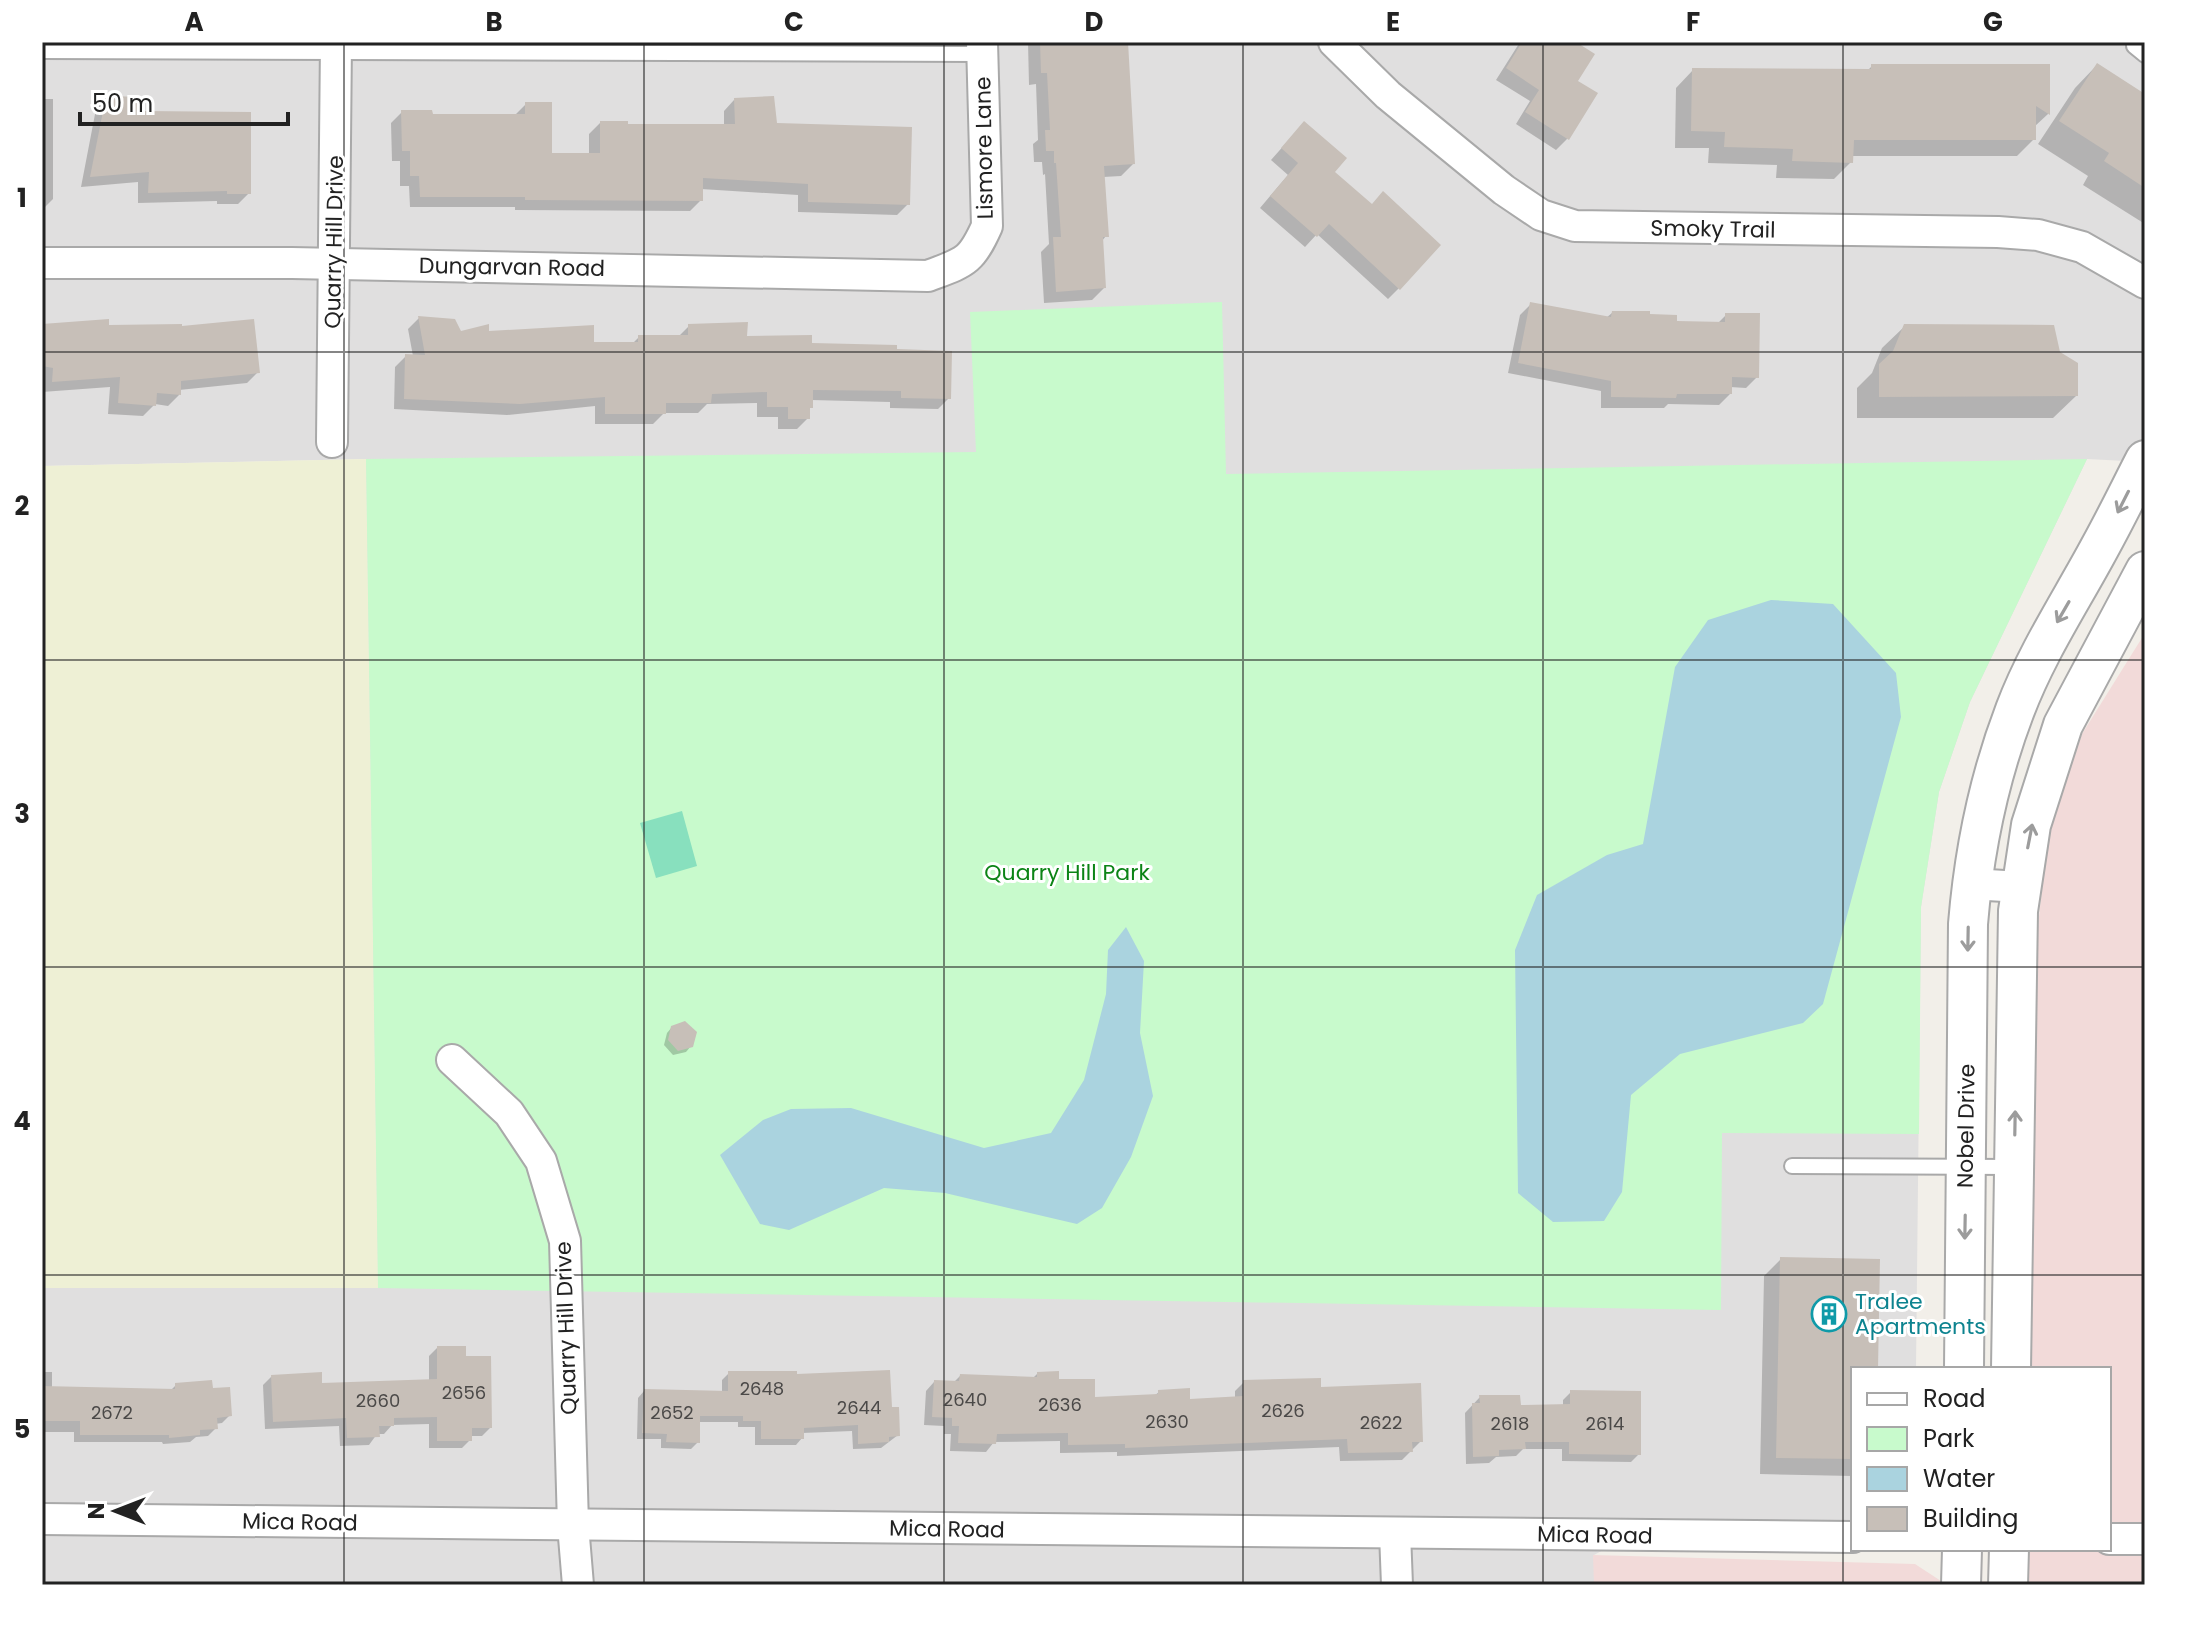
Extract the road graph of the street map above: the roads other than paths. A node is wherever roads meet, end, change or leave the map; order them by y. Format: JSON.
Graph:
{"nodes":[{"id":1,"x":1334,"y":42,"type":"edge"},
{"id":2,"x":2134,"y":42,"type":"edge"},
{"id":3,"x":336,"y":48,"type":"edge"},
{"id":4,"x":982,"y":48,"type":"edge"},
{"id":5,"x":42,"y":51,"type":"edge"},
{"id":6,"x":2145,"y":55,"type":"edge"},
{"id":7,"x":975,"y":252,"type":"joint"},
{"id":8,"x":42,"y":263,"type":"edge"},
{"id":9,"x":334,"y":263,"type":"junction"},
{"id":10,"x":2145,"y":283,"type":"edge"},
{"id":11,"x":332,"y":442,"type":"dead end"},
{"id":12,"x":2145,"y":460,"type":"edge"},
{"id":13,"x":2145,"y":571,"type":"edge"},
{"id":14,"x":1971,"y":884,"type":"junction"},
{"id":15,"x":2021,"y":887,"type":"junction"},
{"id":16,"x":452,"y":1060,"type":"dead end"},
{"id":17,"x":1792,"y":1166,"type":"dead end"},
{"id":18,"x":1966,"y":1167,"type":"junction"},
{"id":19,"x":2014,"y":1167,"type":"junction"},
{"id":20,"x":1964,"y":1367,"type":"edge"},
{"id":21,"x":2011,"y":1367,"type":"edge"},
{"id":22,"x":42,"y":1519,"type":"edge"},
{"id":23,"x":573,"y":1525,"type":"junction"},
{"id":24,"x":1395,"y":1533,"type":"junction"},
{"id":25,"x":1851,"y":1537,"type":"edge"},
{"id":26,"x":2111,"y":1539,"type":"edge"},
{"id":27,"x":2145,"y":1539,"type":"edge"},
{"id":28,"x":1962,"y":1551,"type":"edge"},
{"id":29,"x":2009,"y":1551,"type":"edge"},
{"id":30,"x":578,"y":1585,"type":"edge"},
{"id":31,"x":1397,"y":1585,"type":"edge"},
{"id":32,"x":1961,"y":1585,"type":"edge"},
{"id":33,"x":2008,"y":1585,"type":"edge"}],
"edges":[{"from":1,"to":10,"type":"street","name":"Smoky Trail"},
{"from":2,"to":6,"type":"lane"},
{"from":3,"to":4,"type":"lane"},
{"from":3,"to":5,"type":"lane"},
{"from":3,"to":9,"type":"street","name":"Quarry Hill Drive"},
{"from":4,"to":7,"type":"street","name":"Lismore Lane"},
{"from":7,"to":9,"type":"street","name":"Dungarvan Road"},
{"from":8,"to":9,"type":"street","name":"Dungarvan Road"},
{"from":9,"to":11,"type":"street","name":"Quarry Hill Drive"},
{"from":12,"to":14,"type":"street","name":"Nobel Drive","one_way":true},
{"from":15,"to":13,"type":"street","one_way":true},
{"from":14,"to":15,"type":"street"},
{"from":14,"to":18,"type":"street","name":"Nobel Drive","one_way":true},
{"from":19,"to":15,"type":"street","one_way":true},
{"from":16,"to":23,"type":"street","name":"Quarry Hill Drive"},
{"from":17,"to":18,"type":"lane"},
{"from":18,"to":19,"type":"lane"},
{"from":18,"to":20,"type":"street","name":"Nobel Drive","one_way":true},
{"from":19,"to":21,"type":"street"},
{"from":22,"to":23,"type":"street","name":"Mica Road"},
{"from":23,"to":24,"type":"street","name":"Mica Road"},
{"from":23,"to":30,"type":"street","name":"Quarry Hill Drive"},
{"from":24,"to":25,"type":"street","name":"Mica Road"},
{"from":24,"to":31,"type":"street"},
{"from":26,"to":27,"type":"street"},
{"from":28,"to":32,"type":"street"},
{"from":29,"to":33,"type":"street"}]}
